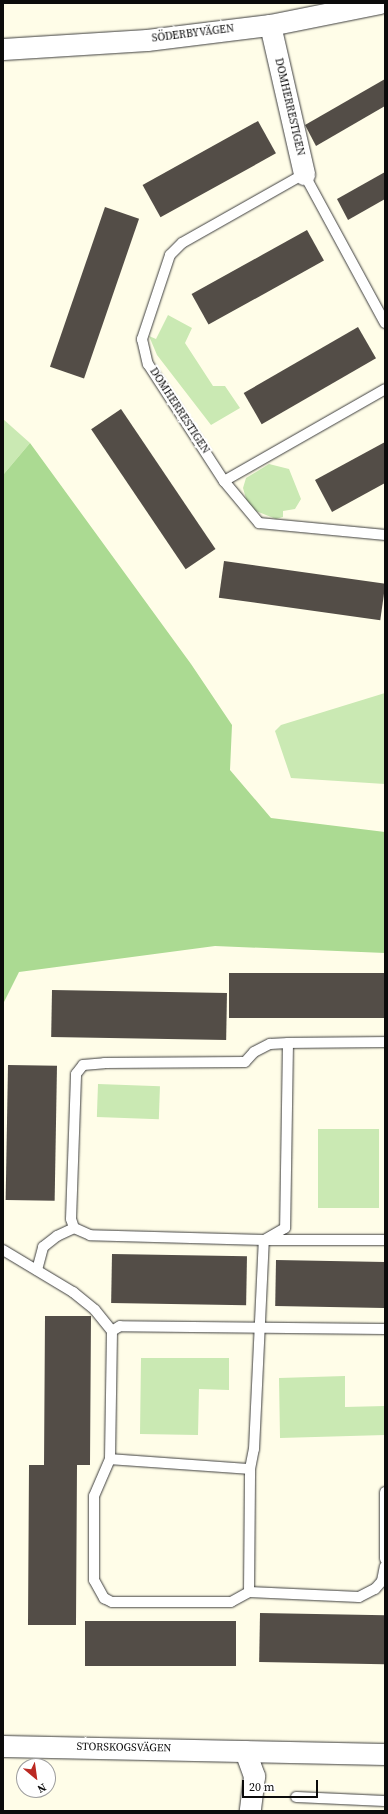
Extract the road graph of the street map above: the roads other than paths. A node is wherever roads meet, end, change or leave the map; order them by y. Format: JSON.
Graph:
{"nodes":[{"id":1,"x":380,"y":3,"type":"edge"},
{"id":2,"x":270,"y":25,"type":"junction"},
{"id":3,"x":3,"y":49,"type":"edge"},
{"id":4,"x":304,"y":174,"type":"junction"},
{"id":5,"x":385,"y":323,"type":"edge"},
{"id":6,"x":385,"y":389,"type":"edge"},
{"id":7,"x":224,"y":481,"type":"junction"},
{"id":8,"x":385,"y":535,"type":"edge"},
{"id":9,"x":385,"y":1042,"type":"edge"},
{"id":10,"x":288,"y":1043,"type":"junction"},
{"id":11,"x":74,"y":1228,"type":"junction"},
{"id":12,"x":264,"y":1240,"type":"junction"},
{"id":13,"x":385,"y":1240,"type":"edge"},
{"id":14,"x":3,"y":1250,"type":"edge"},
{"id":15,"x":37,"y":1270,"type":"junction"},
{"id":16,"x":260,"y":1328,"type":"junction"},
{"id":17,"x":385,"y":1329,"type":"edge"},
{"id":18,"x":112,"y":1331,"type":"junction"},
{"id":19,"x":110,"y":1459,"type":"junction"},
{"id":20,"x":250,"y":1469,"type":"junction"},
{"id":21,"x":385,"y":1492,"type":"edge"},
{"id":22,"x":385,"y":1559,"type":"edge"},
{"id":23,"x":385,"y":1566,"type":"edge"},
{"id":24,"x":249,"y":1592,"type":"junction"},
{"id":25,"x":3,"y":1746,"type":"edge"},
{"id":26,"x":245,"y":1751,"type":"junction"},
{"id":27,"x":385,"y":1754,"type":"edge"},
{"id":28,"x":296,"y":1797,"type":"dead end"},
{"id":29,"x":385,"y":1801,"type":"edge"},
{"id":30,"x":250,"y":1811,"type":"edge"}],
"edges":[{"from":1,"to":2,"type":"street","name":"SÖDERBYVÄGEN"},
{"from":2,"to":3,"type":"street","name":"SÖDERBYVÄGEN"},
{"from":2,"to":4,"type":"street","name":"DOMHERRESTIGEN"},
{"from":4,"to":5,"type":"lane"},
{"from":4,"to":7,"type":"lane","name":"DOMHERRESTIGEN"},
{"from":6,"to":7,"type":"lane"},
{"from":7,"to":8,"type":"lane","name":"DOMHERRESTIGEN"},
{"from":9,"to":10,"type":"lane"},
{"from":10,"to":11,"type":"lane"},
{"from":10,"to":12,"type":"lane"},
{"from":11,"to":12,"type":"lane"},
{"from":11,"to":15,"type":"lane"},
{"from":12,"to":13,"type":"lane"},
{"from":12,"to":16,"type":"lane"},
{"from":14,"to":15,"type":"lane"},
{"from":15,"to":18,"type":"lane"},
{"from":16,"to":17,"type":"lane"},
{"from":16,"to":18,"type":"lane"},
{"from":16,"to":20,"type":"lane"},
{"from":18,"to":19,"type":"lane"},
{"from":19,"to":20,"type":"lane"},
{"from":19,"to":24,"type":"lane"},
{"from":20,"to":24,"type":"lane"},
{"from":21,"to":22,"type":"lane"},
{"from":23,"to":24,"type":"lane"},
{"from":25,"to":26,"type":"street","name":"STORSKOGSVÄGEN"},
{"from":26,"to":27,"type":"street","name":"STORSKOGSVÄGEN"},
{"from":26,"to":30,"type":"street"},
{"from":28,"to":29,"type":"lane"}]}
